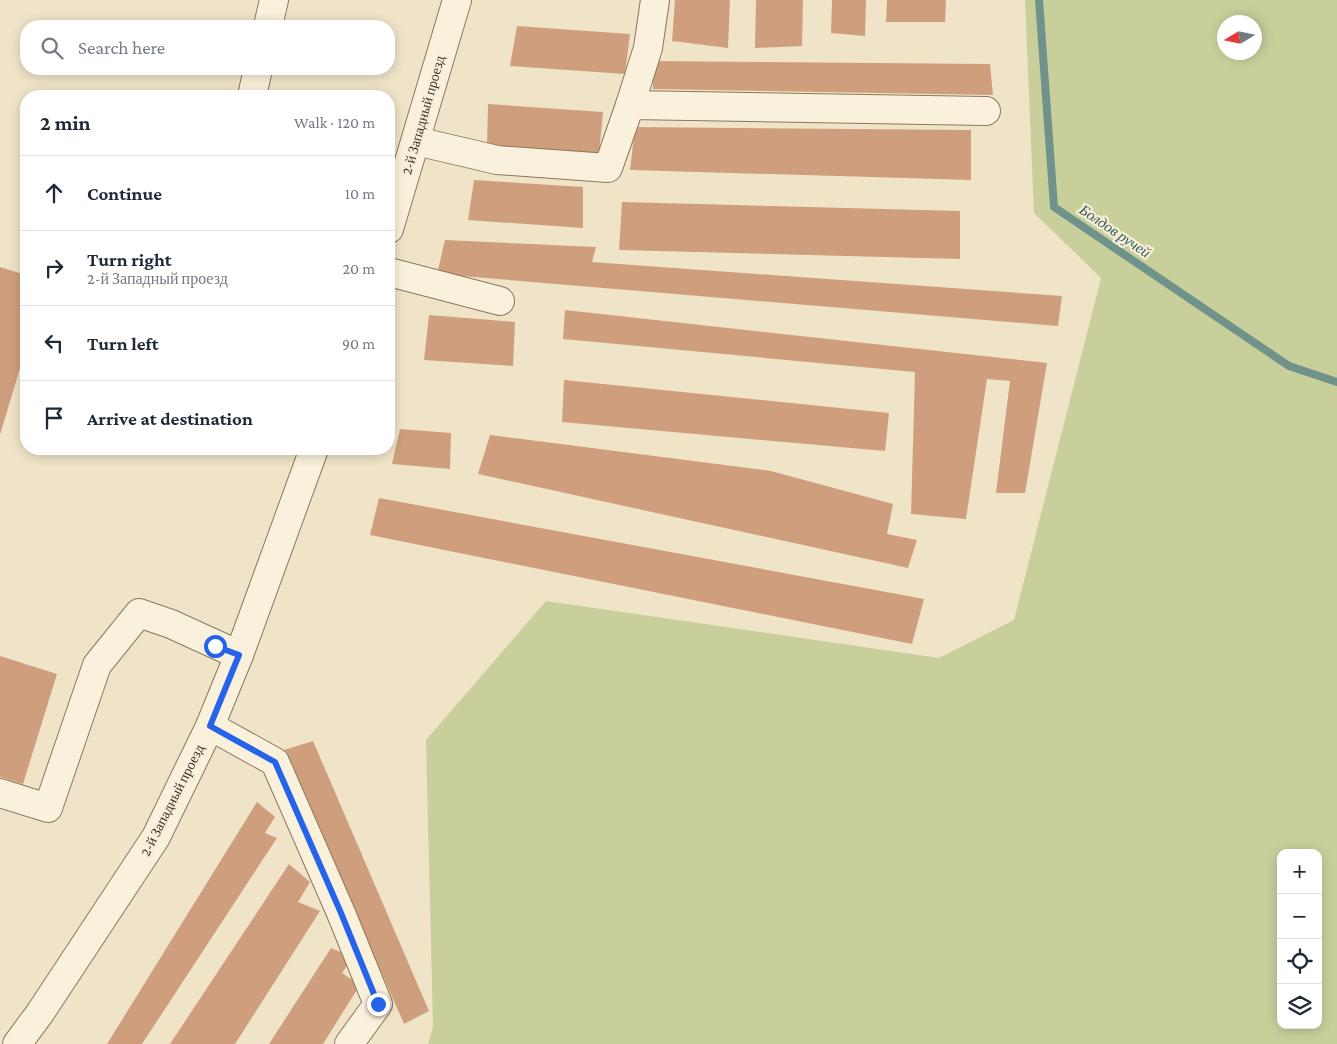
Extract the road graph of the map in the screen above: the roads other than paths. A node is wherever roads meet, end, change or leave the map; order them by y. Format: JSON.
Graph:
{"nodes":[{"id":1,"x":274,"y":0,"type":"edge"},
{"id":2,"x":457,"y":0,"type":"edge"},
{"id":3,"x":655,"y":0,"type":"edge"},
{"id":4,"x":269,"y":20,"type":"edge"},
{"id":5,"x":257,"y":75,"type":"edge"},
{"id":6,"x":253,"y":90,"type":"edge"},
{"id":7,"x":630,"y":105,"type":"junction"},
{"id":8,"x":986,"y":111,"type":"dead end"},
{"id":9,"x":416,"y":141,"type":"junction"},
{"id":10,"x":395,"y":209,"type":"edge"},
{"id":11,"x":395,"y":274,"type":"edge"},
{"id":12,"x":500,"y":301,"type":"dead end"},
{"id":13,"x":312,"y":455,"type":"edge"},
{"id":14,"x":239,"y":655,"type":"junction"},
{"id":15,"x":210,"y":726,"type":"junction"},
{"id":16,"x":0,"y":794,"type":"edge"},
{"id":17,"x":0,"y":1033,"type":"edge"},
{"id":18,"x":16,"y":1044,"type":"edge"},
{"id":19,"x":349,"y":1044,"type":"edge"}],
"edges":[{"from":1,"to":4,"type":"street"},
{"from":2,"to":9,"type":"street","name":"2-й Западный проезд"},
{"from":3,"to":7,"type":"street"},
{"from":5,"to":6,"type":"street"},
{"from":7,"to":8,"type":"street"},
{"from":7,"to":9,"type":"street"},
{"from":9,"to":10,"type":"street","name":"2-й Западный проезд"},
{"from":11,"to":12,"type":"street"},
{"from":13,"to":14,"type":"street","name":"2-й Западный проезд"},
{"from":14,"to":15,"type":"street","name":"2-й Западный проезд"},
{"from":14,"to":16,"type":"street"},
{"from":15,"to":18,"type":"street","name":"2-й Западный проезд"},
{"from":15,"to":19,"type":"street"},
{"from":17,"to":18,"type":"street"}]}
